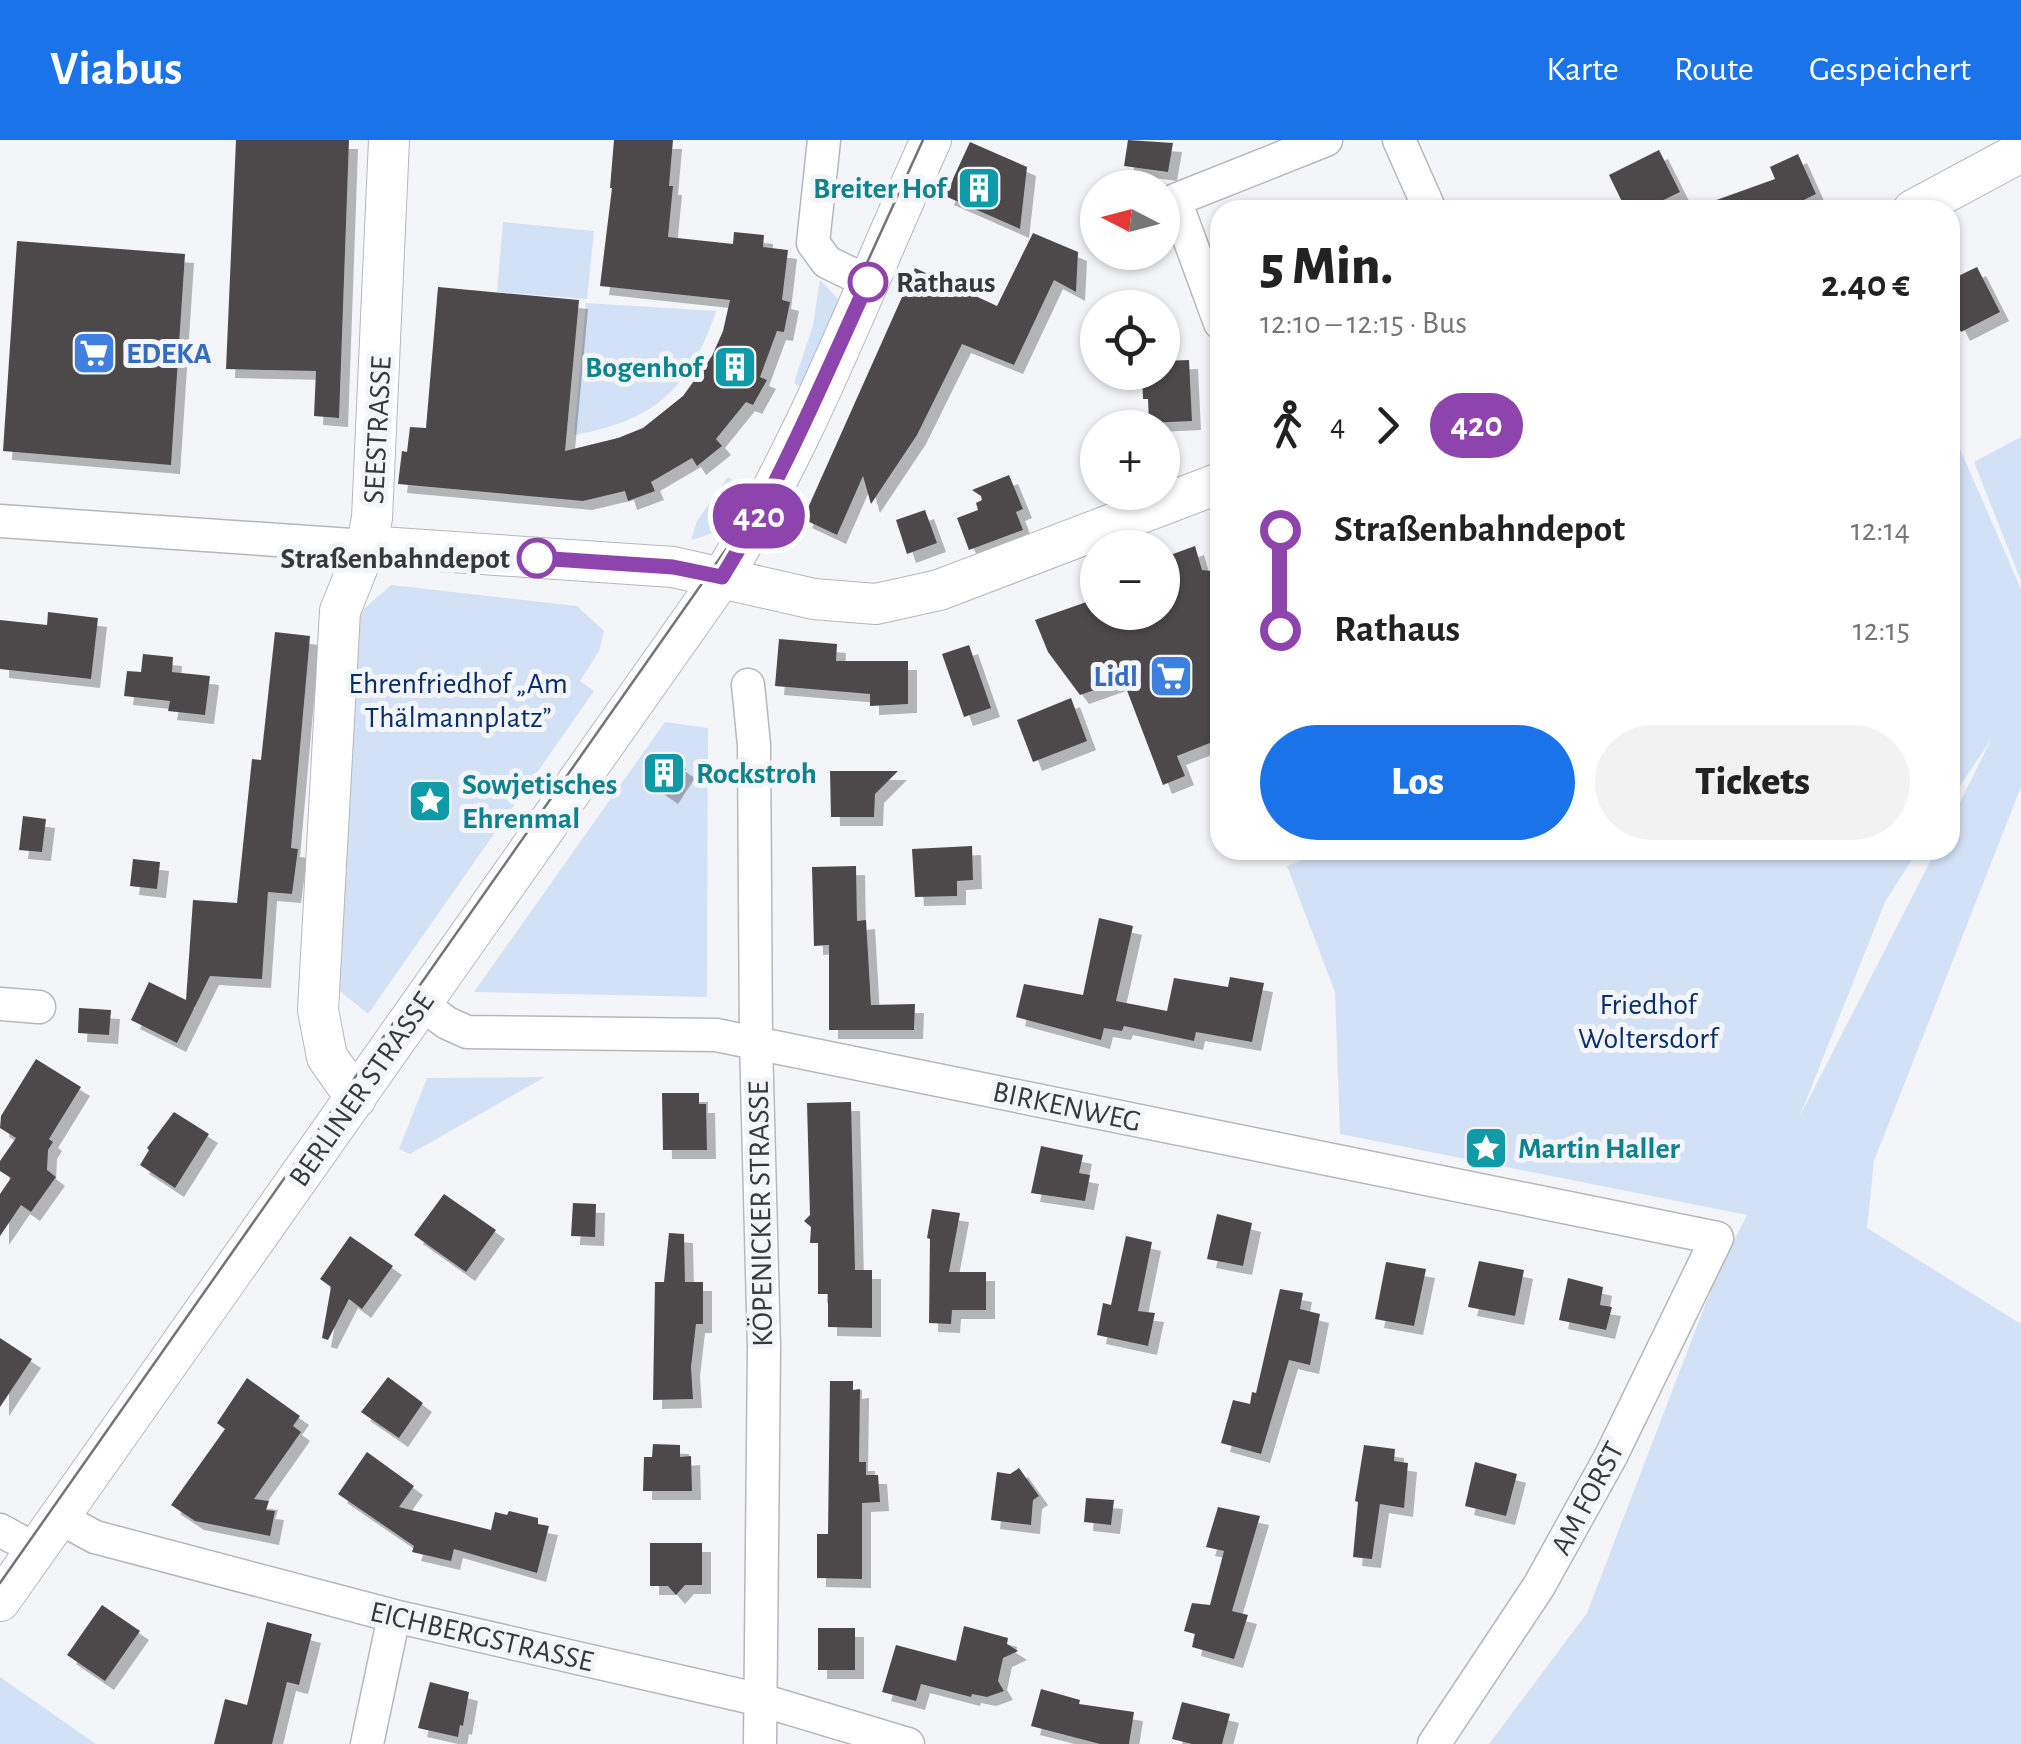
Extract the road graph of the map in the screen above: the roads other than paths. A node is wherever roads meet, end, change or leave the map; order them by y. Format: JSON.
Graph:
{"nodes":[{"id":1,"x":389,"y":140,"type":"edge"},
{"id":2,"x":824,"y":140,"type":"edge"},
{"id":3,"x":931,"y":140,"type":"edge"},
{"id":4,"x":1326,"y":140,"type":"edge"},
{"id":5,"x":1399,"y":140,"type":"edge"},
{"id":6,"x":2021,"y":152,"type":"edge"},
{"id":7,"x":1426,"y":200,"type":"edge"},
{"id":8,"x":1931,"y":200,"type":"edge"},
{"id":9,"x":868,"y":282,"type":"junction"},
{"id":10,"x":1210,"y":296,"type":"edge"},
{"id":11,"x":1210,"y":487,"type":"edge"},
{"id":12,"x":0,"y":521,"type":"edge"},
{"id":13,"x":366,"y":546,"type":"junction"},
{"id":14,"x":722,"y":577,"type":"junction"},
{"id":15,"x":748,"y":685,"type":"dead end"},
{"id":16,"x":0,"y":1004,"type":"edge"},
{"id":17,"x":420,"y":1004,"type":"junction"},
{"id":18,"x":38,"y":1007,"type":"dead end"},
{"id":19,"x":756,"y":1042,"type":"junction"},
{"id":20,"x":345,"y":1084,"type":"junction"},
{"id":21,"x":1717,"y":1238,"type":"joint"},
{"id":22,"x":60,"y":1518,"type":"junction"},
{"id":23,"x":0,"y":1530,"type":"edge"},
{"id":24,"x":36,"y":1550,"type":"junction"},
{"id":25,"x":0,"y":1601,"type":"edge"},
{"id":26,"x":394,"y":1616,"type":"junction"},
{"id":27,"x":761,"y":1700,"type":"junction"},
{"id":28,"x":367,"y":1744,"type":"edge"},
{"id":29,"x":760,"y":1744,"type":"edge"},
{"id":30,"x":908,"y":1744,"type":"edge"},
{"id":31,"x":1434,"y":1744,"type":"edge"}],
"edges":[{"from":1,"to":13,"type":"street","name":"SEESTRASSE"},
{"from":2,"to":9,"type":"street"},
{"from":3,"to":9,"type":"street","name":"BERLINER STRASSE"},
{"from":4,"to":10,"type":"street"},
{"from":5,"to":7,"type":"street"},
{"from":6,"to":8,"type":"street"},
{"from":9,"to":14,"type":"street","name":"BERLINER STRASSE"},
{"from":11,"to":14,"type":"street"},
{"from":12,"to":13,"type":"street"},
{"from":13,"to":14,"type":"street"},
{"from":13,"to":20,"type":"street","name":"SEESTRASSE"},
{"from":14,"to":17,"type":"street","name":"BERLINER STRASSE"},
{"from":15,"to":19,"type":"street","name":"KÖPENICKER STRASSE"},
{"from":16,"to":18,"type":"street"},
{"from":17,"to":19,"type":"street","name":"BIRKENWEG"},
{"from":17,"to":20,"type":"street","name":"BERLINER STRASSE"},
{"from":19,"to":21,"type":"street","name":"BIRKENWEG"},
{"from":19,"to":27,"type":"street","name":"KÖPENICKER STRASSE"},
{"from":20,"to":22,"type":"street","name":"BERLINER STRASSE"},
{"from":21,"to":31,"type":"street","name":"AM FORST"},
{"from":22,"to":24,"type":"street","name":"BERLINER STRASSE"},
{"from":22,"to":26,"type":"street","name":"EICHBERGSTRASSE"},
{"from":23,"to":24,"type":"street"},
{"from":24,"to":25,"type":"street","name":"BERLINER STRASSE"},
{"from":26,"to":27,"type":"street","name":"EICHBERGSTRASSE"},
{"from":26,"to":28,"type":"street"},
{"from":27,"to":29,"type":"street","name":"KÖPENICKER STRASSE"},
{"from":27,"to":30,"type":"street","name":"EICHBERGSTRASSE"}]}
